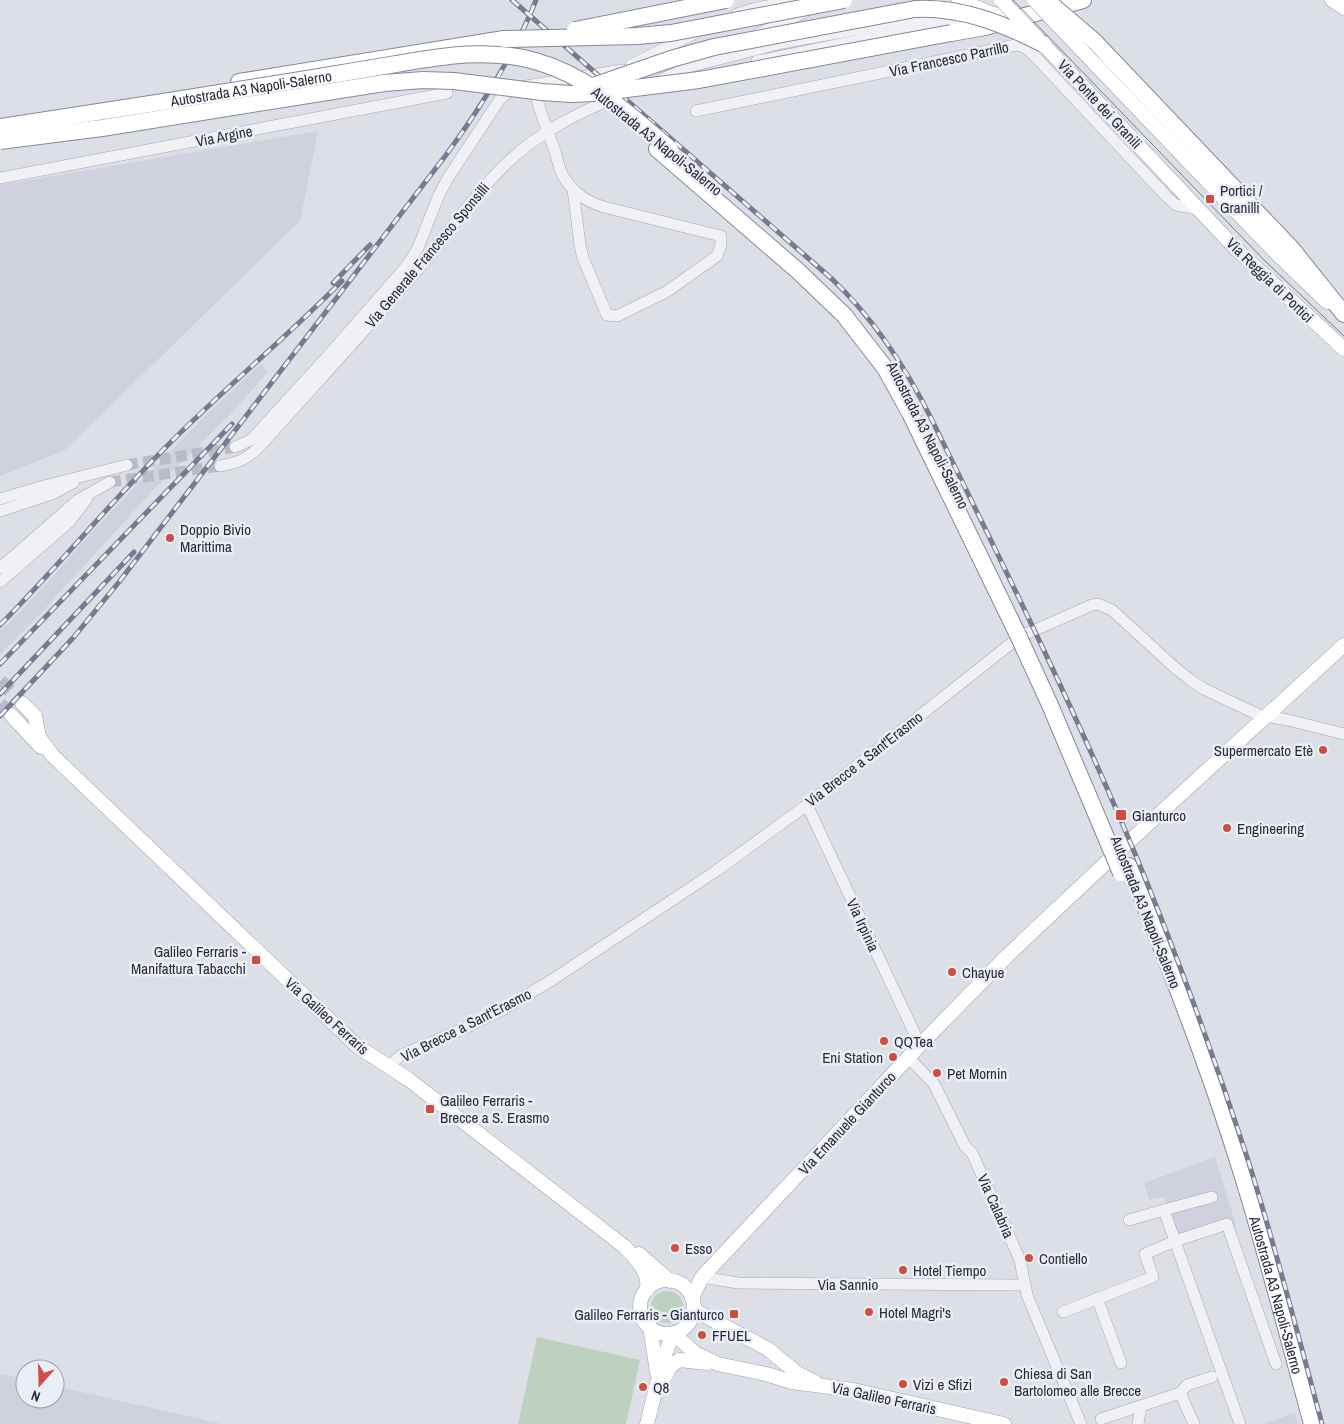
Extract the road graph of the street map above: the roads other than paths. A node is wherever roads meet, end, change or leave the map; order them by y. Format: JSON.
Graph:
{"nodes":[{"id":1,"x":726,"y":0,"type":"edge"},
{"id":2,"x":794,"y":0,"type":"edge"},
{"id":3,"x":827,"y":0,"type":"edge"},
{"id":4,"x":844,"y":0,"type":"edge"},
{"id":5,"x":1001,"y":0,"type":"edge"},
{"id":6,"x":1034,"y":0,"type":"edge"},
{"id":7,"x":1046,"y":0,"type":"edge"},
{"id":8,"x":1084,"y":0,"type":"edge"},
{"id":9,"x":1332,"y":0,"type":"edge"},
{"id":10,"x":963,"y":7,"type":"edge"},
{"id":11,"x":1344,"y":8,"type":"edge"},
{"id":12,"x":1014,"y":18,"type":"junction"},
{"id":13,"x":985,"y":26,"type":"junction"},
{"id":14,"x":504,"y":39,"type":"junction"},
{"id":15,"x":1043,"y":44,"type":"junction"},
{"id":16,"x":618,"y":71,"type":"junction"},
{"id":17,"x":662,"y":79,"type":"junction"},
{"id":18,"x":537,"y":88,"type":"junction"},
{"id":19,"x":448,"y":94,"type":"dead end"},
{"id":20,"x":696,"y":112,"type":"dead end"},
{"id":21,"x":0,"y":126,"type":"edge"},
{"id":22,"x":546,"y":132,"type":"junction"},
{"id":23,"x":0,"y":141,"type":"edge"},
{"id":24,"x":664,"y":149,"type":"junction"},
{"id":25,"x":0,"y":178,"type":"edge"},
{"id":26,"x":573,"y":189,"type":"junction"},
{"id":27,"x":1216,"y":190,"type":"joint"},
{"id":28,"x":1198,"y":208,"type":"junction"},
{"id":29,"x":1344,"y":315,"type":"edge"},
{"id":30,"x":1344,"y":350,"type":"edge"},
{"id":31,"x":235,"y":448,"type":"tunnel mouth"},
{"id":32,"x":127,"y":465,"type":"tunnel mouth"},
{"id":33,"x":220,"y":466,"type":"tunnel mouth"},
{"id":34,"x":88,"y":475,"type":"junction"},
{"id":35,"x":110,"y":482,"type":"tunnel mouth"},
{"id":36,"x":92,"y":491,"type":"junction"},
{"id":37,"x":0,"y":499,"type":"edge"},
{"id":38,"x":0,"y":510,"type":"edge"},
{"id":39,"x":0,"y":568,"type":"edge"},
{"id":40,"x":0,"y":582,"type":"edge"},
{"id":41,"x":1344,"y":645,"type":"edge"},
{"id":42,"x":22,"y":702,"type":"tunnel mouth"},
{"id":43,"x":11,"y":715,"type":"tunnel mouth"},
{"id":44,"x":1266,"y":716,"type":"junction"},
{"id":45,"x":1344,"y":734,"type":"edge"},
{"id":46,"x":53,"y":756,"type":"junction"},
{"id":47,"x":807,"y":804,"type":"junction"},
{"id":48,"x":1125,"y":869,"type":"junction"},
{"id":49,"x":920,"y":1045,"type":"junction"},
{"id":50,"x":908,"y":1058,"type":"junction"},
{"id":51,"x":389,"y":1066,"type":"junction"},
{"id":52,"x":1212,"y":1197,"type":"dead end"},
{"id":53,"x":1164,"y":1210,"type":"junction"},
{"id":54,"x":1129,"y":1220,"type":"dead end"},
{"id":55,"x":1175,"y":1241,"type":"junction"},
{"id":56,"x":625,"y":1247,"type":"junction"},
{"id":57,"x":702,"y":1277,"type":"junction"},
{"id":58,"x":676,"y":1283,"type":"junction"},
{"id":59,"x":1024,"y":1285,"type":"junction"},
{"id":60,"x":647,"y":1290,"type":"junction"},
{"id":61,"x":1097,"y":1298,"type":"junction"},
{"id":62,"x":693,"y":1304,"type":"junction"},
{"id":63,"x":1063,"y":1312,"type":"dead end"},
{"id":64,"x":650,"y":1327,"type":"junction"},
{"id":65,"x":673,"y":1333,"type":"junction"},
{"id":66,"x":745,"y":1338,"type":"junction"},
{"id":67,"x":1121,"y":1363,"type":"dead end"},
{"id":68,"x":718,"y":1364,"type":"junction"},
{"id":69,"x":1276,"y":1364,"type":"dead end"},
{"id":70,"x":741,"y":1368,"type":"junction"},
{"id":71,"x":658,"y":1377,"type":"junction"},
{"id":72,"x":1212,"y":1377,"type":"dead end"},
{"id":73,"x":822,"y":1386,"type":"junction"},
{"id":74,"x":1180,"y":1393,"type":"junction"},
{"id":75,"x":1141,"y":1406,"type":"junction"},
{"id":76,"x":651,"y":1409,"type":"junction"},
{"id":77,"x":1100,"y":1419,"type":"dead end"},
{"id":78,"x":647,"y":1424,"type":"edge"},
{"id":79,"x":1004,"y":1424,"type":"edge"},
{"id":80,"x":1081,"y":1424,"type":"edge"},
{"id":81,"x":1138,"y":1424,"type":"edge"},
{"id":82,"x":1194,"y":1424,"type":"edge"},
{"id":83,"x":1240,"y":1424,"type":"edge"},
{"id":84,"x":1303,"y":1424,"type":"edge"},
{"id":85,"x":1312,"y":1424,"type":"edge"}],
"edges":[{"from":1,"to":14,"type":"highway","bridge":true},
{"from":2,"to":16,"type":"street"},
{"from":3,"to":16,"type":"street"},
{"from":4,"to":14,"type":"highway","bridge":true},
{"from":5,"to":15,"type":"main road","name":"Via Ponte dei Granili","bridge":true},
{"from":6,"to":27,"type":"main road","name":"Via Ponte dei Granili","bridge":true},
{"from":7,"to":29,"type":"highway","bridge":true},
{"from":8,"to":12,"type":"highway"},
{"from":9,"to":11,"type":"main road"},
{"from":10,"to":12,"type":"main road"},
{"from":10,"to":15,"type":"highway","bridge":true},
{"from":10,"to":17,"type":"street","bridge":true},
{"from":10,"to":18,"type":"highway","bridge":true},
{"from":12,"to":13,"type":"highway"},
{"from":13,"to":17,"type":"street"},
{"from":13,"to":18,"type":"highway","bridge":true},
{"from":14,"to":21,"type":"highway","bridge":true},
{"from":15,"to":28,"type":"main road","name":"Via Ponte dei Granili"},
{"from":16,"to":18,"type":"street","name":"Via Generale Francesco Sponsilli"},
{"from":17,"to":22,"type":"street","name":"Via Generale Francesco Sponsilli"},
{"from":18,"to":22,"type":"street"},
{"from":18,"to":23,"type":"highway","bridge":true},
{"from":18,"to":31,"type":"street","name":"Via Generale Francesco Sponsilli"},
{"from":19,"to":25,"type":"street","name":"Via Argine"},
{"from":20,"to":28,"type":"street","name":"Via Francesco Parrillo"},
{"from":21,"to":24,"type":"highway","name":"Autostrada A3 Napoli-Salerno","bridge":true},
{"from":22,"to":26,"type":"street"},
{"from":22,"to":33,"type":"street","name":"Via Generale Francesco Sponsilli"},
{"from":23,"to":24,"type":"highway","name":"Autostrada A3 Napoli-Salerno","bridge":true},
{"from":24,"to":48,"type":"highway","name":"Autostrada A3 Napoli-Salerno"},
{"from":26,"to":26,"type":"street"},
{"from":27,"to":29,"type":"main road","name":"Via Reggia di Portici"},
{"from":28,"to":30,"type":"main road","name":"Via Reggia di Portici"},
{"from":32,"to":34,"type":"street"},
{"from":34,"to":37,"type":"street"},
{"from":34,"to":38,"type":"street"},
{"from":35,"to":36,"type":"street"},
{"from":36,"to":39,"type":"street"},
{"from":36,"to":40,"type":"street"},
{"from":41,"to":44,"type":"main road","name":"Via Emanuele Gianturco"},
{"from":42,"to":46,"type":"main road","name":"Via Galileo Ferraris"},
{"from":43,"to":46,"type":"main road","name":"Via Galileo Ferraris"},
{"from":44,"to":45,"type":"street","name":"Via Brecce a Sant'Erasmo"},
{"from":44,"to":47,"type":"street","name":"Via Brecce a Sant'Erasmo"},
{"from":44,"to":49,"type":"main road","name":"Via Emanuele Gianturco"},
{"from":46,"to":51,"type":"main road","name":"Via Galileo Ferraris"},
{"from":47,"to":49,"type":"street","name":"Via Irpinia"},
{"from":47,"to":51,"type":"street","name":"Via Brecce a Sant'Erasmo"},
{"from":48,"to":84,"type":"highway","name":"Autostrada A3 Napoli-Salerno"},
{"from":48,"to":85,"type":"highway","name":"Autostrada A3 Napoli-Salerno"},
{"from":49,"to":50,"type":"main road","name":"Via Emanuele Gianturco"},
{"from":50,"to":57,"type":"main road","name":"Via Emanuele Gianturco"},
{"from":50,"to":59,"type":"street","name":"Via Calabria"},
{"from":51,"to":56,"type":"main road","name":"Via Galileo Ferraris"},
{"from":52,"to":53,"type":"street"},
{"from":53,"to":54,"type":"street"},
{"from":53,"to":55,"type":"street"},
{"from":55,"to":61,"type":"street"},
{"from":55,"to":69,"type":"street"},
{"from":55,"to":83,"type":"street"},
{"from":56,"to":58,"type":"main road","name":"Via Galileo Ferraris"},
{"from":56,"to":60,"type":"main road","name":"Via Galileo Ferraris"},
{"from":57,"to":58,"type":"main road","name":"Via Emanuele Gianturco"},
{"from":57,"to":59,"type":"street","name":"Via Sannio"},
{"from":57,"to":62,"type":"main road","name":"Via Emanuele Gianturco"},
{"from":58,"to":60,"type":"main road"},
{"from":58,"to":62,"type":"main road"},
{"from":59,"to":80,"type":"street","name":"Via Calabria"},
{"from":60,"to":64,"type":"main road"},
{"from":61,"to":63,"type":"street"},
{"from":61,"to":67,"type":"street"},
{"from":62,"to":65,"type":"main road"},
{"from":62,"to":66,"type":"main road","name":"Via Galileo Ferraris"},
{"from":64,"to":65,"type":"main road"},
{"from":64,"to":71,"type":"main road"},
{"from":65,"to":68,"type":"main road","name":"Via Galileo Ferraris"},
{"from":65,"to":71,"type":"main road"},
{"from":66,"to":70,"type":"main road"},
{"from":66,"to":73,"type":"main road","name":"Via Galileo Ferraris"},
{"from":68,"to":70,"type":"main road","name":"Via Galileo Ferraris"},
{"from":68,"to":76,"type":"main road"},
{"from":70,"to":73,"type":"main road","name":"Via Galileo Ferraris"},
{"from":71,"to":76,"type":"main road"},
{"from":72,"to":74,"type":"street"},
{"from":73,"to":79,"type":"main road","name":"Via Galileo Ferraris"},
{"from":74,"to":75,"type":"street"},
{"from":74,"to":82,"type":"street"},
{"from":75,"to":77,"type":"street"},
{"from":75,"to":81,"type":"street"},
{"from":76,"to":78,"type":"main road"}]}
